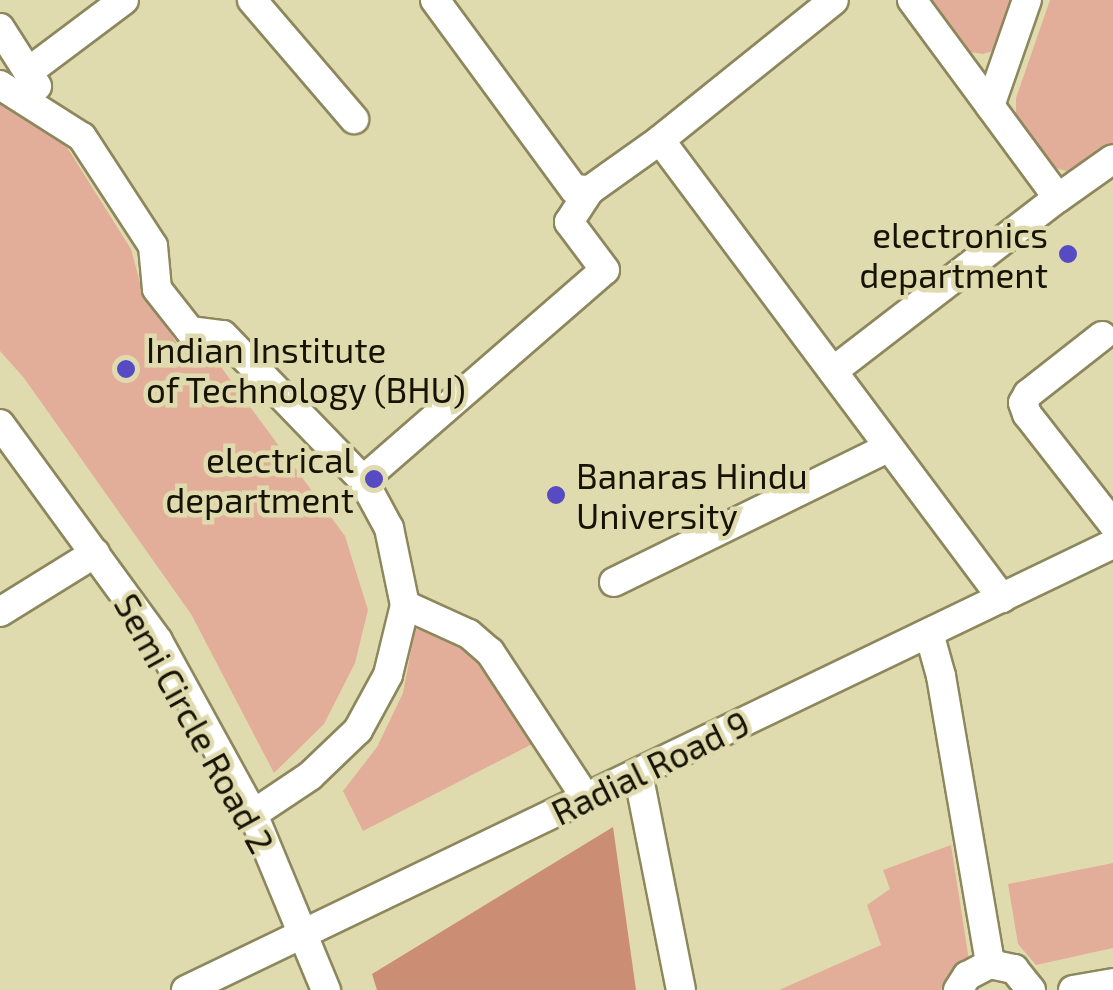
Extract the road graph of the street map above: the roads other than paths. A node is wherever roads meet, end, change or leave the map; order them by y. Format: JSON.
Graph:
{"nodes":[{"id":1,"x":124,"y":0,"type":"edge"},
{"id":2,"x":252,"y":0,"type":"edge"},
{"id":3,"x":435,"y":0,"type":"edge"},
{"id":4,"x":834,"y":0,"type":"edge"},
{"id":5,"x":912,"y":0,"type":"edge"},
{"id":6,"x":1027,"y":0,"type":"edge"},
{"id":7,"x":0,"y":28,"type":"edge"},
{"id":8,"x":28,"y":72,"type":"junction"},
{"id":9,"x":0,"y":85,"type":"edge"},
{"id":10,"x":990,"y":106,"type":"junction"},
{"id":11,"x":354,"y":119,"type":"dead end"},
{"id":12,"x":60,"y":123,"type":"junction"},
{"id":13,"x":660,"y":140,"type":"junction"},
{"id":14,"x":1113,"y":159,"type":"edge"},
{"id":15,"x":590,"y":190,"type":"junction"},
{"id":16,"x":1058,"y":198,"type":"junction"},
{"id":17,"x":1102,"y":336,"type":"dead end"},
{"id":18,"x":832,"y":371,"type":"junction"},
{"id":19,"x":0,"y":424,"type":"edge"},
{"id":20,"x":889,"y":446,"type":"junction"},
{"id":21,"x":363,"y":480,"type":"junction"},
{"id":22,"x":1113,"y":524,"type":"edge"},
{"id":23,"x":1113,"y":544,"type":"edge"},
{"id":24,"x":95,"y":553,"type":"junction"},
{"id":25,"x":614,"y":582,"type":"dead end"},
{"id":26,"x":1002,"y":598,"type":"junction"},
{"id":27,"x":405,"y":606,"type":"junction"},
{"id":28,"x":0,"y":612,"type":"edge"},
{"id":29,"x":928,"y":633,"type":"junction"},
{"id":30,"x":638,"y":773,"type":"junction"},
{"id":31,"x":586,"y":798,"type":"junction"},
{"id":32,"x":253,"y":814,"type":"junction"},
{"id":33,"x":305,"y":934,"type":"junction"},
{"id":34,"x":990,"y":964,"type":"junction"},
{"id":35,"x":1113,"y":983,"type":"edge"},
{"id":36,"x":186,"y":990,"type":"edge"},
{"id":37,"x":326,"y":990,"type":"edge"},
{"id":38,"x":681,"y":990,"type":"edge"},
{"id":39,"x":958,"y":990,"type":"edge"},
{"id":40,"x":1031,"y":990,"type":"edge"},
{"id":41,"x":1074,"y":990,"type":"edge"}],
"edges":[{"from":1,"to":8,"type":"street"},
{"from":2,"to":11,"type":"street"},
{"from":3,"to":15,"type":"street"},
{"from":4,"to":13,"type":"street"},
{"from":5,"to":10,"type":"street"},
{"from":6,"to":10,"type":"street"},
{"from":7,"to":8,"type":"street"},
{"from":8,"to":12,"type":"street"},
{"from":9,"to":12,"type":"street"},
{"from":10,"to":16,"type":"street"},
{"from":12,"to":21,"type":"street"},
{"from":13,"to":15,"type":"street"},
{"from":13,"to":18,"type":"street"},
{"from":14,"to":16,"type":"street"},
{"from":15,"to":21,"type":"street"},
{"from":16,"to":18,"type":"street"},
{"from":17,"to":22,"type":"street"},
{"from":18,"to":20,"type":"street"},
{"from":19,"to":24,"type":"street","name":"Semi Circle Road 2"},
{"from":20,"to":25,"type":"street"},
{"from":20,"to":26,"type":"street"},
{"from":21,"to":27,"type":"street"},
{"from":23,"to":26,"type":"street","name":"Radial Road 9"},
{"from":24,"to":28,"type":"street"},
{"from":24,"to":32,"type":"street","name":"Semi Circle Road 2"},
{"from":26,"to":29,"type":"street","name":"Radial Road 9"},
{"from":27,"to":31,"type":"street"},
{"from":27,"to":32,"type":"street"},
{"from":29,"to":30,"type":"street","name":"Radial Road 9"},
{"from":29,"to":34,"type":"street"},
{"from":30,"to":31,"type":"street","name":"Radial Road 9"},
{"from":30,"to":38,"type":"street"},
{"from":31,"to":33,"type":"street","name":"Radial Road 9"},
{"from":32,"to":33,"type":"street","name":"Semi Circle Road 2"},
{"from":33,"to":36,"type":"street","name":"Radial Road 9"},
{"from":33,"to":37,"type":"street","name":"Semi Circle Road 2"},
{"from":34,"to":39,"type":"street"},
{"from":34,"to":40,"type":"street"},
{"from":35,"to":41,"type":"street"}]}
